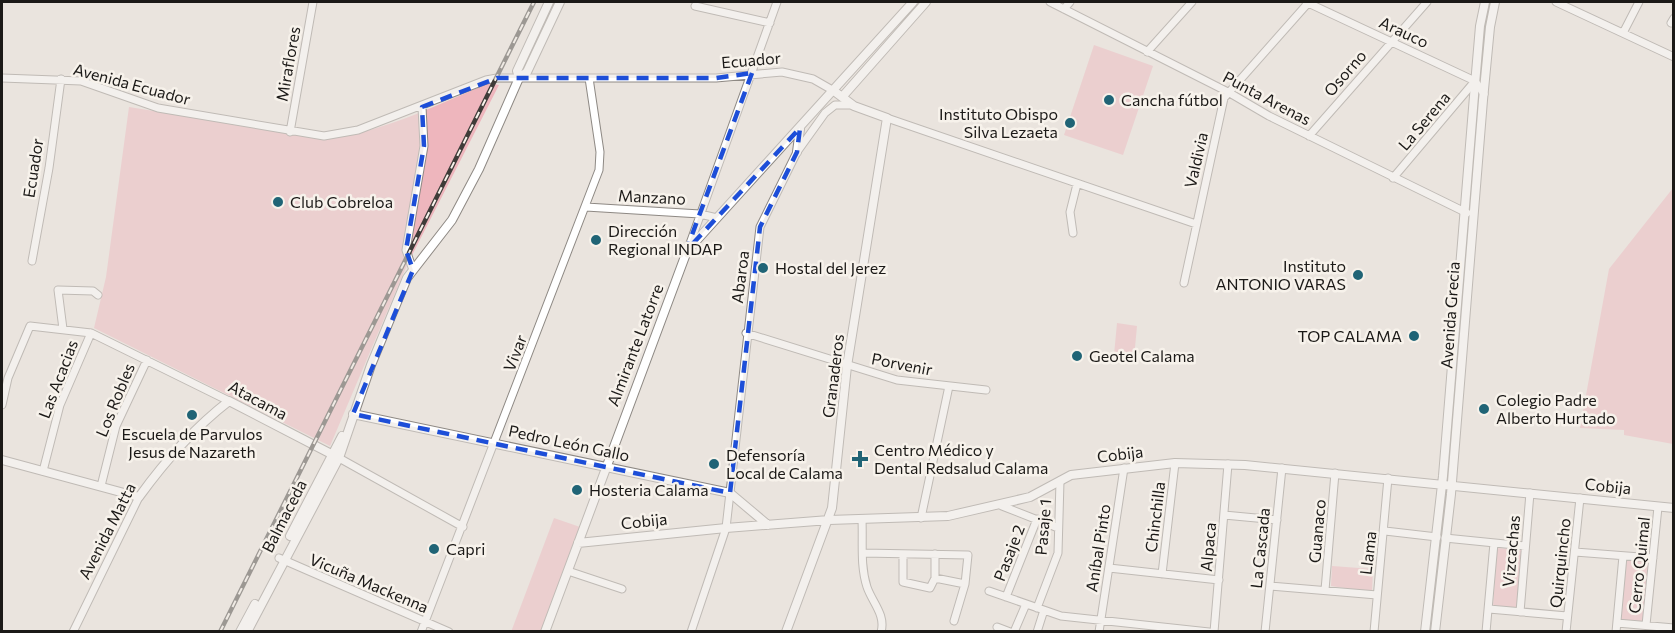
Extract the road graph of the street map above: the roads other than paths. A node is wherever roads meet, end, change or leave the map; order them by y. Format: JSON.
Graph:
{"nodes":[{"id":1,"x":313,"y":2,"type":"edge"},
{"id":2,"x":549,"y":2,"type":"edge"},
{"id":3,"x":560,"y":2,"type":"edge"},
{"id":4,"x":777,"y":2,"type":"edge"},
{"id":5,"x":913,"y":2,"type":"edge"},
{"id":6,"x":926,"y":2,"type":"edge"},
{"id":7,"x":1050,"y":2,"type":"edge"},
{"id":8,"x":1070,"y":2,"type":"edge"},
{"id":9,"x":1192,"y":2,"type":"edge"},
{"id":10,"x":1308,"y":2,"type":"edge"},
{"id":11,"x":1426,"y":2,"type":"edge"},
{"id":12,"x":1485,"y":2,"type":"edge"},
{"id":13,"x":1495,"y":2,"type":"edge"},
{"id":14,"x":1556,"y":2,"type":"edge"},
{"id":15,"x":1639,"y":2,"type":"edge"},
{"id":16,"x":695,"y":6,"type":"dead end"},
{"id":17,"x":1064,"y":9,"type":"junction"},
{"id":18,"x":770,"y":23,"type":"junction"},
{"id":19,"x":1623,"y":33,"type":"junction"},
{"id":20,"x":1392,"y":40,"type":"junction"},
{"id":21,"x":1147,"y":52,"type":"junction"},
{"id":22,"x":1674,"y":57,"type":"edge"},
{"id":23,"x":752,"y":74,"type":"junction"},
{"id":24,"x":2,"y":78,"type":"edge"},
{"id":25,"x":519,"y":78,"type":"junction"},
{"id":26,"x":589,"y":78,"type":"junction"},
{"id":27,"x":61,"y":79,"type":"junction"},
{"id":28,"x":1475,"y":81,"type":"junction"},
{"id":29,"x":834,"y":91,"type":"junction"},
{"id":30,"x":1228,"y":92,"type":"junction"},
{"id":31,"x":1484,"y":94,"type":"junction"},
{"id":32,"x":843,"y":96,"type":"junction"},
{"id":33,"x":854,"y":106,"type":"junction"},
{"id":34,"x":422,"y":107,"type":"junction"},
{"id":35,"x":887,"y":118,"type":"junction"},
{"id":36,"x":800,"y":128,"type":"junction"},
{"id":37,"x":290,"y":132,"type":"junction"},
{"id":38,"x":1309,"y":136,"type":"junction"},
{"id":39,"x":797,"y":152,"type":"junction"},
{"id":40,"x":1393,"y":178,"type":"junction"},
{"id":41,"x":1077,"y":184,"type":"junction"},
{"id":42,"x":586,"y":207,"type":"junction"},
{"id":43,"x":700,"y":214,"type":"junction"},
{"id":44,"x":1469,"y":214,"type":"junction"},
{"id":45,"x":717,"y":218,"type":"junction"},
{"id":46,"x":1196,"y":224,"type":"junction"},
{"id":47,"x":1072,"y":233,"type":"dead end"},
{"id":48,"x":687,"y":251,"type":"junction"},
{"id":49,"x":32,"y":261,"type":"dead end"},
{"id":50,"x":414,"y":270,"type":"junction"},
{"id":51,"x":1184,"y":283,"type":"dead end"},
{"id":52,"x":98,"y":296,"type":"dead end"},
{"id":53,"x":63,"y":330,"type":"junction"},
{"id":54,"x":91,"y":333,"type":"junction"},
{"id":55,"x":746,"y":333,"type":"junction"},
{"id":56,"x":147,"y":360,"type":"junction"},
{"id":57,"x":848,"y":366,"type":"junction"},
{"id":58,"x":948,"y":386,"type":"junction"},
{"id":59,"x":986,"y":390,"type":"dead end"},
{"id":60,"x":229,"y":401,"type":"junction"},
{"id":61,"x":2,"y":405,"type":"edge"},
{"id":62,"x":353,"y":414,"type":"junction"},
{"id":63,"x":495,"y":443,"type":"junction"},
{"id":64,"x":336,"y":457,"type":"junction"},
{"id":65,"x":2,"y":460,"type":"edge"},
{"id":66,"x":1175,"y":463,"type":"junction"},
{"id":67,"x":1228,"y":464,"type":"junction"},
{"id":68,"x":605,"y":466,"type":"junction"},
{"id":69,"x":1124,"y":468,"type":"junction"},
{"id":70,"x":1282,"y":468,"type":"junction"},
{"id":71,"x":43,"y":471,"type":"junction"},
{"id":72,"x":1335,"y":473,"type":"junction"},
{"id":73,"x":1388,"y":478,"type":"junction"},
{"id":74,"x":1060,"y":481,"type":"junction"},
{"id":75,"x":1447,"y":484,"type":"junction"},
{"id":76,"x":101,"y":486,"type":"junction"},
{"id":77,"x":730,"y":493,"type":"junction"},
{"id":78,"x":1530,"y":493,"type":"junction"},
{"id":79,"x":139,"y":497,"type":"junction"},
{"id":80,"x":1580,"y":498,"type":"junction"},
{"id":81,"x":1002,"y":506,"type":"junction"},
{"id":82,"x":1658,"y":507,"type":"junction"},
{"id":83,"x":1674,"y":508,"type":"edge"},
{"id":84,"x":1224,"y":515,"type":"junction"},
{"id":85,"x":921,"y":518,"type":"junction"},
{"id":86,"x":1037,"y":519,"type":"junction"},
{"id":87,"x":829,"y":520,"type":"junction"},
{"id":88,"x":862,"y":520,"type":"junction"},
{"id":89,"x":1277,"y":520,"type":"junction"},
{"id":90,"x":768,"y":525,"type":"junction"},
{"id":91,"x":463,"y":527,"type":"junction"},
{"id":92,"x":726,"y":528,"type":"junction"},
{"id":93,"x":1058,"y":528,"type":"junction"},
{"id":94,"x":1385,"y":531,"type":"junction"},
{"id":95,"x":1441,"y":537,"type":"junction"},
{"id":96,"x":578,"y":543,"type":"junction"},
{"id":97,"x":1494,"y":543,"type":"junction"},
{"id":98,"x":1525,"y":546,"type":"junction"},
{"id":99,"x":1575,"y":552,"type":"junction"},
{"id":100,"x":863,"y":553,"type":"junction"},
{"id":101,"x":903,"y":554,"type":"junction"},
{"id":102,"x":935,"y":554,"type":"junction"},
{"id":103,"x":1623,"y":556,"type":"junction"},
{"id":104,"x":1653,"y":558,"type":"junction"},
{"id":105,"x":281,"y":560,"type":"junction"},
{"id":106,"x":1109,"y":568,"type":"junction"},
{"id":107,"x":568,"y":571,"type":"junction"},
{"id":108,"x":1162,"y":574,"type":"junction"},
{"id":109,"x":934,"y":578,"type":"junction"},
{"id":110,"x":1218,"y":580,"type":"junction"},
{"id":111,"x":965,"y":584,"type":"junction"},
{"id":112,"x":1270,"y":585,"type":"junction"},
{"id":113,"x":622,"y":589,"type":"dead end"},
{"id":114,"x":989,"y":591,"type":"dead end"},
{"id":115,"x":1324,"y":591,"type":"junction"},
{"id":116,"x":1377,"y":595,"type":"junction"},
{"id":117,"x":1006,"y":597,"type":"junction"},
{"id":118,"x":1026,"y":604,"type":"junction"},
{"id":119,"x":1041,"y":609,"type":"junction"},
{"id":120,"x":1489,"y":609,"type":"junction"},
{"id":121,"x":1520,"y":612,"type":"junction"},
{"id":122,"x":1567,"y":616,"type":"junction"},
{"id":123,"x":1101,"y":620,"type":"junction"},
{"id":124,"x":425,"y":621,"type":"junction"},
{"id":125,"x":954,"y":621,"type":"dead end"},
{"id":126,"x":1617,"y":623,"type":"junction"},
{"id":127,"x":1646,"y":626,"type":"junction"},
{"id":128,"x":997,"y":627,"type":"dead end"},
{"id":129,"x":1674,"y":628,"type":"edge"},
{"id":130,"x":1160,"y":629,"type":"edge"},
{"id":131,"x":72,"y":632,"type":"edge"},
{"id":132,"x":240,"y":632,"type":"edge"},
{"id":133,"x":247,"y":632,"type":"edge"},
{"id":134,"x":421,"y":632,"type":"edge"},
{"id":135,"x":449,"y":632,"type":"edge"},
{"id":136,"x":545,"y":632,"type":"edge"},
{"id":137,"x":691,"y":632,"type":"edge"},
{"id":138,"x":786,"y":632,"type":"edge"},
{"id":139,"x":881,"y":632,"type":"edge"},
{"id":140,"x":1010,"y":632,"type":"edge"},
{"id":141,"x":1014,"y":632,"type":"edge"},
{"id":142,"x":1037,"y":632,"type":"edge"},
{"id":143,"x":1099,"y":632,"type":"edge"},
{"id":144,"x":1209,"y":632,"type":"edge"},
{"id":145,"x":1214,"y":632,"type":"edge"},
{"id":146,"x":1265,"y":632,"type":"edge"},
{"id":147,"x":1374,"y":632,"type":"edge"},
{"id":148,"x":1425,"y":632,"type":"edge"},
{"id":149,"x":1435,"y":632,"type":"edge"},
{"id":150,"x":1486,"y":632,"type":"edge"},
{"id":151,"x":1566,"y":632,"type":"edge"},
{"id":152,"x":1616,"y":632,"type":"edge"}],
"edges":[{"from":1,"to":37,"type":"street","name":"Miraflores"},
{"from":2,"to":25,"type":"main road","name":"Balmaceda"},
{"from":3,"to":25,"type":"main road","name":"Balmaceda"},
{"from":4,"to":18,"type":"street","name":"Almirante Latorre"},
{"from":5,"to":29,"type":"main road"},
{"from":6,"to":32,"type":"main road"},
{"from":7,"to":17,"type":"street","name":"Punta Arenas"},
{"from":8,"to":17,"type":"street"},
{"from":9,"to":21,"type":"street"},
{"from":10,"to":20,"type":"street","name":"Arauco"},
{"from":10,"to":30,"type":"street","name":"Valdivia"},
{"from":11,"to":20,"type":"street","name":"Osorno"},
{"from":12,"to":28,"type":"main road","name":"Avenida Grecia"},
{"from":13,"to":31,"type":"main road","name":"Avenida Grecia"},
{"from":14,"to":19,"type":"street"},
{"from":15,"to":19,"type":"street"},
{"from":16,"to":18,"type":"street"},
{"from":17,"to":21,"type":"street","name":"Punta Arenas"},
{"from":18,"to":23,"type":"street","name":"Almirante Latorre"},
{"from":19,"to":22,"type":"street"},
{"from":20,"to":28,"type":"street","name":"Arauco"},
{"from":20,"to":38,"type":"street","name":"Osorno"},
{"from":21,"to":30,"type":"street","name":"Punta Arenas"},
{"from":23,"to":26,"type":"street","name":"Ecuador"},
{"from":23,"to":29,"type":"street","name":"Ecuador"},
{"from":23,"to":43,"type":"street","name":"Almirante Latorre"},
{"from":24,"to":27,"type":"street","name":"Avenida Ecuador"},
{"from":25,"to":26,"type":"street","name":"Ecuador"},
{"from":25,"to":34,"type":"street","name":"Ecuador"},
{"from":25,"to":50,"type":"main road","name":"Balmaceda"},
{"from":26,"to":42,"type":"street","name":"Vivar"},
{"from":27,"to":37,"type":"street","name":"Avenida Ecuador"},
{"from":27,"to":49,"type":"street","name":"Ecuador"},
{"from":28,"to":31,"type":"street","name":"Arauco"},
{"from":28,"to":40,"type":"street","name":"La Serena"},
{"from":28,"to":44,"type":"main road","name":"Avenida Grecia"},
{"from":29,"to":32,"type":"main road","name":"Ecuador"},
{"from":29,"to":36,"type":"main road"},
{"from":30,"to":38,"type":"street","name":"Punta Arenas"},
{"from":30,"to":46,"type":"street","name":"Valdivia"},
{"from":31,"to":44,"type":"main road","name":"Avenida Grecia"},
{"from":32,"to":33,"type":"main road","name":"Ecuador"},
{"from":33,"to":35,"type":"main road","name":"Ecuador"},
{"from":33,"to":39,"type":"street","name":"Abaroa"},
{"from":34,"to":37,"type":"street","name":"Ecuador"},
{"from":34,"to":50,"type":"street"},
{"from":35,"to":41,"type":"street","name":"Ecuador"},
{"from":35,"to":57,"type":"main road","name":"Granaderos"},
{"from":36,"to":39,"type":"main road"},
{"from":36,"to":45,"type":"main road"},
{"from":38,"to":40,"type":"street","name":"Punta Arenas"},
{"from":39,"to":55,"type":"street","name":"Abaroa"},
{"from":40,"to":44,"type":"street","name":"Punta Arenas"},
{"from":41,"to":46,"type":"street","name":"Ecuador"},
{"from":41,"to":47,"type":"street"},
{"from":42,"to":43,"type":"street","name":"Manzano"},
{"from":42,"to":63,"type":"street","name":"Vivar"},
{"from":43,"to":45,"type":"street","name":"Manzano"},
{"from":43,"to":48,"type":"street","name":"Almirante Latorre"},
{"from":44,"to":75,"type":"main road","name":"Avenida Grecia"},
{"from":45,"to":48,"type":"main road"},
{"from":46,"to":51,"type":"street","name":"Valdivia"},
{"from":48,"to":68,"type":"main road","name":"Almirante Latorre"},
{"from":50,"to":62,"type":"main road","name":"Balmaceda"},
{"from":52,"to":53,"type":"street"},
{"from":53,"to":54,"type":"street","name":"Atacama"},
{"from":53,"to":61,"type":"street","name":"Atacama"},
{"from":54,"to":56,"type":"street","name":"Atacama"},
{"from":54,"to":71,"type":"street","name":"Las Acacias"},
{"from":55,"to":57,"type":"street","name":"Porvenir"},
{"from":55,"to":77,"type":"street","name":"Abaroa"},
{"from":56,"to":60,"type":"street","name":"Atacama"},
{"from":56,"to":76,"type":"street","name":"Los Robles"},
{"from":57,"to":58,"type":"street","name":"Porvenir"},
{"from":57,"to":87,"type":"main road","name":"Granaderos"},
{"from":58,"to":59,"type":"street","name":"Porvenir"},
{"from":58,"to":85,"type":"street"},
{"from":60,"to":64,"type":"main road","name":"Atacama"},
{"from":60,"to":79,"type":"main road","name":"Avenida Matta"},
{"from":62,"to":63,"type":"main road","name":"Pedro León Gallo"},
{"from":62,"to":64,"type":"main road","name":"Balmaceda"},
{"from":63,"to":68,"type":"main road","name":"Pedro León Gallo"},
{"from":63,"to":91,"type":"street","name":"Vivar"},
{"from":64,"to":91,"type":"street","name":"Atacama"},
{"from":64,"to":105,"type":"main road","name":"Balmaceda"},
{"from":65,"to":71,"type":"main road"},
{"from":66,"to":67,"type":"main road","name":"Cobija"},
{"from":66,"to":69,"type":"main road","name":"Cobija"},
{"from":66,"to":108,"type":"street","name":"Chinchilla"},
{"from":67,"to":70,"type":"main road","name":"Cobija"},
{"from":67,"to":84,"type":"street","name":"Alpaca"},
{"from":68,"to":77,"type":"main road","name":"Pedro León Gallo"},
{"from":68,"to":96,"type":"main road","name":"Almirante Latorre"},
{"from":69,"to":74,"type":"main road","name":"Cobija"},
{"from":69,"to":106,"type":"street","name":"Aníbal Pinto"},
{"from":70,"to":72,"type":"main road","name":"Cobija"},
{"from":70,"to":89,"type":"street","name":"La Cascada"},
{"from":71,"to":76,"type":"main road"},
{"from":72,"to":73,"type":"main road","name":"Cobija"},
{"from":72,"to":115,"type":"street","name":"Guanaco"},
{"from":73,"to":75,"type":"main road","name":"Cobija"},
{"from":73,"to":94,"type":"street","name":"Llama"},
{"from":74,"to":81,"type":"main road","name":"Cobija"},
{"from":74,"to":93,"type":"street","name":"Pasaje 1"},
{"from":75,"to":78,"type":"main road","name":"Cobija"},
{"from":75,"to":95,"type":"main road","name":"Avenida Grecia"},
{"from":76,"to":79,"type":"main road"},
{"from":77,"to":90,"type":"main road","name":"Pedro León Gallo"},
{"from":77,"to":92,"type":"street","name":"Abaroa"},
{"from":78,"to":80,"type":"main road","name":"Cobija"},
{"from":78,"to":98,"type":"street","name":"Vizcachas"},
{"from":79,"to":131,"type":"street","name":"Avenida Matta"},
{"from":80,"to":82,"type":"main road","name":"Cobija"},
{"from":80,"to":99,"type":"street","name":"Quirquincho"},
{"from":81,"to":85,"type":"main road","name":"Cobija"},
{"from":81,"to":86,"type":"street"},
{"from":82,"to":83,"type":"main road","name":"Cobija"},
{"from":82,"to":104,"type":"street","name":"Cerro Quimal"},
{"from":84,"to":89,"type":"street"},
{"from":84,"to":110,"type":"street","name":"Alpaca"},
{"from":85,"to":88,"type":"main road","name":"Cobija"},
{"from":86,"to":93,"type":"street"},
{"from":86,"to":117,"type":"street","name":"Pasaje 2"},
{"from":87,"to":88,"type":"main road","name":"Cobija"},
{"from":87,"to":90,"type":"main road","name":"Cobija"},
{"from":87,"to":138,"type":"main road","name":"Granaderos"},
{"from":88,"to":100,"type":"street"},
{"from":89,"to":112,"type":"street","name":"La Cascada"},
{"from":90,"to":92,"type":"main road","name":"Cobija"},
{"from":91,"to":124,"type":"street","name":"Vivar"},
{"from":92,"to":96,"type":"main road","name":"Cobija"},
{"from":92,"to":137,"type":"street","name":"Abaroa"},
{"from":93,"to":119,"type":"street","name":"Pasaje 1"},
{"from":94,"to":95,"type":"street"},
{"from":94,"to":116,"type":"street","name":"Llama"},
{"from":95,"to":97,"type":"street"},
{"from":95,"to":148,"type":"main road","name":"Avenida Grecia"},
{"from":95,"to":149,"type":"main road","name":"Avenida Grecia"},
{"from":96,"to":107,"type":"main road","name":"Almirante Latorre"},
{"from":97,"to":98,"type":"street"},
{"from":97,"to":120,"type":"street","name":"Vizcachas"},
{"from":98,"to":121,"type":"street","name":"Vizcachas"},
{"from":99,"to":103,"type":"street"},
{"from":99,"to":122,"type":"street","name":"Quirquincho"},
{"from":100,"to":101,"type":"street"},
{"from":100,"to":139,"type":"street"},
{"from":101,"to":102,"type":"street"},
{"from":101,"to":109,"type":"street"},
{"from":102,"to":109,"type":"street"},
{"from":102,"to":111,"type":"street"},
{"from":103,"to":104,"type":"street"},
{"from":103,"to":126,"type":"street","name":"Cerro Quimal"},
{"from":104,"to":127,"type":"street","name":"Cerro Quimal"},
{"from":105,"to":124,"type":"street","name":"Vicuña Mackenna"},
{"from":105,"to":132,"type":"main road","name":"Balmaceda"},
{"from":105,"to":133,"type":"main road","name":"Balmaceda"},
{"from":106,"to":108,"type":"street"},
{"from":106,"to":123,"type":"street","name":"Aníbal Pinto"},
{"from":107,"to":113,"type":"street"},
{"from":107,"to":136,"type":"main road","name":"Almirante Latorre"},
{"from":108,"to":110,"type":"street"},
{"from":109,"to":111,"type":"street"},
{"from":110,"to":145,"type":"street","name":"Alpaca"},
{"from":111,"to":125,"type":"street"},
{"from":112,"to":115,"type":"street"},
{"from":112,"to":146,"type":"street","name":"La Cascada"},
{"from":114,"to":117,"type":"street"},
{"from":115,"to":116,"type":"street"},
{"from":116,"to":147,"type":"street","name":"Llama"},
{"from":117,"to":118,"type":"street"},
{"from":118,"to":119,"type":"street"},
{"from":118,"to":141,"type":"street"},
{"from":119,"to":123,"type":"street"},
{"from":119,"to":142,"type":"street","name":"Pasaje 1"},
{"from":120,"to":121,"type":"street"},
{"from":120,"to":150,"type":"street","name":"Vizcachas"},
{"from":121,"to":122,"type":"street"},
{"from":122,"to":151,"type":"street","name":"Quirquincho"},
{"from":123,"to":130,"type":"street"},
{"from":123,"to":143,"type":"street","name":"Aníbal Pinto"},
{"from":124,"to":134,"type":"street","name":"Vivar"},
{"from":124,"to":135,"type":"street","name":"Vicuña Mackenna"},
{"from":126,"to":127,"type":"street"},
{"from":126,"to":152,"type":"street","name":"Cerro Quimal"},
{"from":127,"to":129,"type":"street"},
{"from":128,"to":140,"type":"street"},
{"from":130,"to":144,"type":"street"}]}
